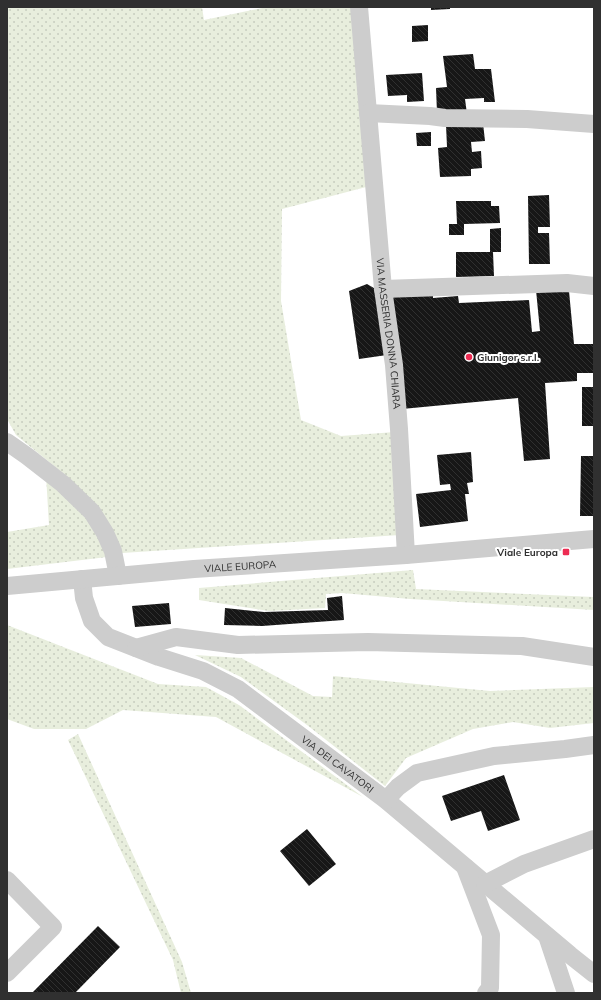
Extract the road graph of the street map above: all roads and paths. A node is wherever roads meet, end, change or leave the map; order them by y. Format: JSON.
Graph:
{"nodes":[{"id":1,"x":359,"y":7,"type":"edge"},
{"id":2,"x":368,"y":114,"type":"junction"},
{"id":3,"x":594,"y":124,"type":"edge"},
{"id":4,"x":594,"y":286,"type":"edge"},
{"id":5,"x":383,"y":289,"type":"junction"},
{"id":6,"x":7,"y":442,"type":"edge"},
{"id":7,"x":594,"y":539,"type":"edge"},
{"id":8,"x":406,"y":555,"type":"junction"},
{"id":9,"x":118,"y":576,"type":"junction"},
{"id":10,"x":82,"y":579,"type":"junction"},
{"id":11,"x":7,"y":586,"type":"edge"},
{"id":12,"x":136,"y":648,"type":"junction"},
{"id":13,"x":594,"y":657,"type":"edge"},
{"id":14,"x":594,"y":745,"type":"edge"},
{"id":15,"x":386,"y":800,"type":"junction"},
{"id":16,"x":594,"y":839,"type":"edge"},
{"id":17,"x":465,"y":866,"type":"junction"},
{"id":18,"x":7,"y":880,"type":"edge"},
{"id":19,"x":485,"y":884,"type":"junction"},
{"id":20,"x":547,"y":935,"type":"junction"},
{"id":21,"x":7,"y":973,"type":"edge"},
{"id":22,"x":594,"y":974,"type":"edge"},
{"id":23,"x":486,"y":993,"type":"edge"},
{"id":24,"x":566,"y":993,"type":"edge"}],
"edges":[{"from":1,"to":2,"type":"street","name":"VIA MASSERIA DONNA CHIARA"},
{"from":2,"to":3,"type":"street"},
{"from":2,"to":5,"type":"street","name":"VIA MASSERIA DONNA CHIARA"},
{"from":4,"to":5,"type":"street"},
{"from":5,"to":8,"type":"street","name":"VIA MASSERIA DONNA CHIARA"},
{"from":6,"to":9,"type":"street"},
{"from":7,"to":8,"type":"street","name":"VIALE EUROPA"},
{"from":8,"to":9,"type":"street","name":"VIALE EUROPA"},
{"from":9,"to":10,"type":"street","name":"VIALE EUROPA"},
{"from":10,"to":11,"type":"street","name":"VIALE EUROPA"},
{"from":10,"to":12,"type":"street","name":"VIA DEI CAVATORI"},
{"from":12,"to":13,"type":"street"},
{"from":12,"to":15,"type":"street","name":"VIA DEI CAVATORI"},
{"from":14,"to":15,"type":"street"},
{"from":15,"to":17,"type":"street","name":"VIA DEI CAVATORI"},
{"from":16,"to":19,"type":"street"},
{"from":17,"to":19,"type":"street","name":"VIA DEI CAVATORI"},
{"from":17,"to":23,"type":"street"},
{"from":18,"to":21,"type":"street"},
{"from":19,"to":20,"type":"street","name":"VIA DEI CAVATORI"},
{"from":20,"to":22,"type":"street","name":"VIA DEI CAVATORI"},
{"from":20,"to":24,"type":"street"}]}
